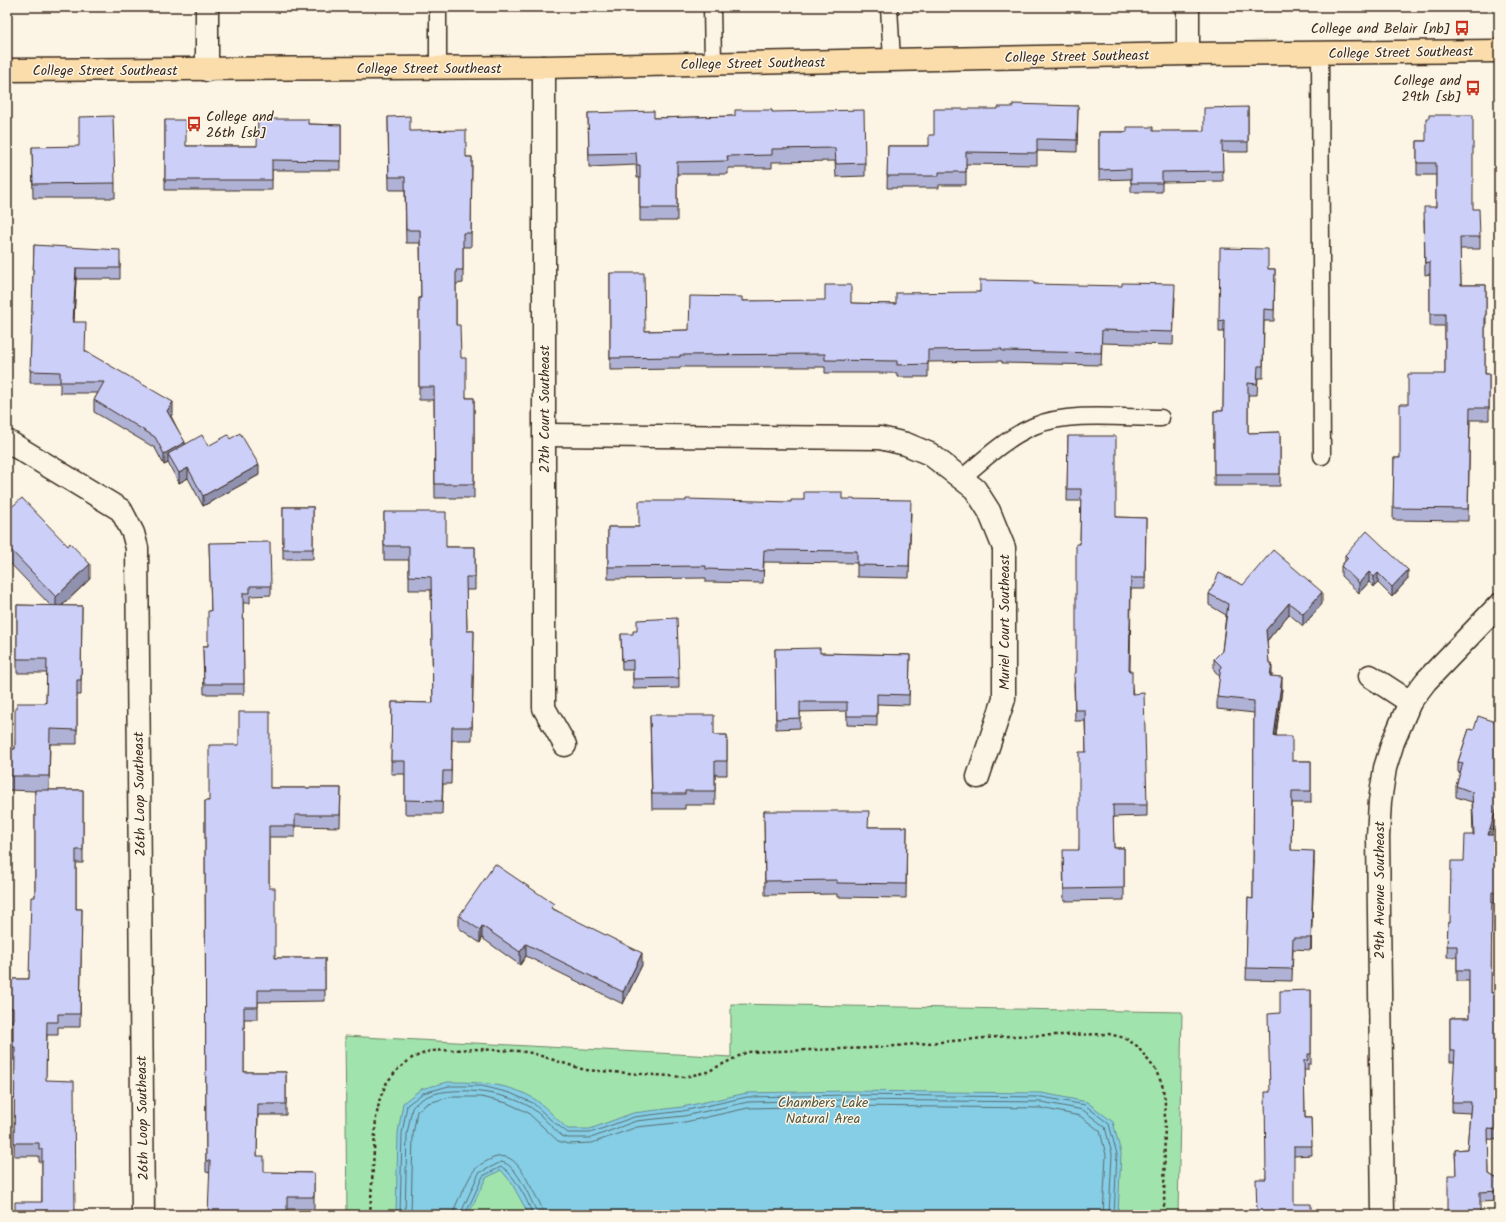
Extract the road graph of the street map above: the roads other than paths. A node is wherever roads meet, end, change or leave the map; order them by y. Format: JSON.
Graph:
{"nodes":[{"id":1,"x":207,"y":7,"type":"edge"},
{"id":2,"x":438,"y":7,"type":"edge"},
{"id":3,"x":712,"y":7,"type":"edge"},
{"id":4,"x":889,"y":7,"type":"edge"},
{"id":5,"x":1188,"y":7,"type":"edge"},
{"id":6,"x":1499,"y":50,"type":"edge"},
{"id":7,"x":1188,"y":54,"type":"junction"},
{"id":8,"x":1320,"y":54,"type":"junction"},
{"id":9,"x":892,"y":60,"type":"junction"},
{"id":10,"x":713,"y":63,"type":"junction"},
{"id":11,"x":544,"y":67,"type":"junction"},
{"id":12,"x":438,"y":68,"type":"junction"},
{"id":13,"x":7,"y":70,"type":"edge"},
{"id":14,"x":207,"y":70,"type":"junction"},
{"id":15,"x":1161,"y":418,"type":"dead end"},
{"id":16,"x":545,"y":434,"type":"junction"},
{"id":17,"x":7,"y":441,"type":"edge"},
{"id":18,"x":1322,"y":456,"type":"dead end"},
{"id":19,"x":962,"y":478,"type":"junction"},
{"id":20,"x":1499,"y":605,"type":"edge"},
{"id":21,"x":1370,"y":676,"type":"dead end"},
{"id":22,"x":1410,"y":702,"type":"junction"},
{"id":23,"x":565,"y":745,"type":"dead end"},
{"id":24,"x":978,"y":777,"type":"dead end"},
{"id":25,"x":143,"y":1215,"type":"edge"},
{"id":26,"x":1383,"y":1215,"type":"edge"}],
"edges":[{"from":1,"to":14,"type":"street"},
{"from":2,"to":12,"type":"lane"},
{"from":3,"to":10,"type":"lane"},
{"from":4,"to":9,"type":"lane"},
{"from":5,"to":7,"type":"street"},
{"from":6,"to":8,"type":"main road","name":"College Street Southeast"},
{"from":7,"to":8,"type":"main road","name":"College Street Southeast"},
{"from":7,"to":9,"type":"main road","name":"College Street Southeast"},
{"from":8,"to":18,"type":"lane"},
{"from":9,"to":10,"type":"main road","name":"College Street Southeast"},
{"from":10,"to":11,"type":"main road","name":"College Street Southeast"},
{"from":11,"to":12,"type":"main road","name":"College Street Southeast"},
{"from":11,"to":16,"type":"street","name":"27th Court Southeast"},
{"from":12,"to":14,"type":"main road","name":"College Street Southeast"},
{"from":13,"to":14,"type":"main road","name":"College Street Southeast"},
{"from":15,"to":19,"type":"lane"},
{"from":16,"to":19,"type":"street","name":"Muriel Court Southeast"},
{"from":16,"to":23,"type":"street","name":"27th Court Southeast"},
{"from":17,"to":25,"type":"street","name":"26th Loop Southeast"},
{"from":19,"to":24,"type":"street","name":"Muriel Court Southeast"},
{"from":20,"to":22,"type":"street","name":"29th Avenue Southeast"},
{"from":21,"to":22,"type":"street"},
{"from":22,"to":26,"type":"street","name":"29th Avenue Southeast"}]}
